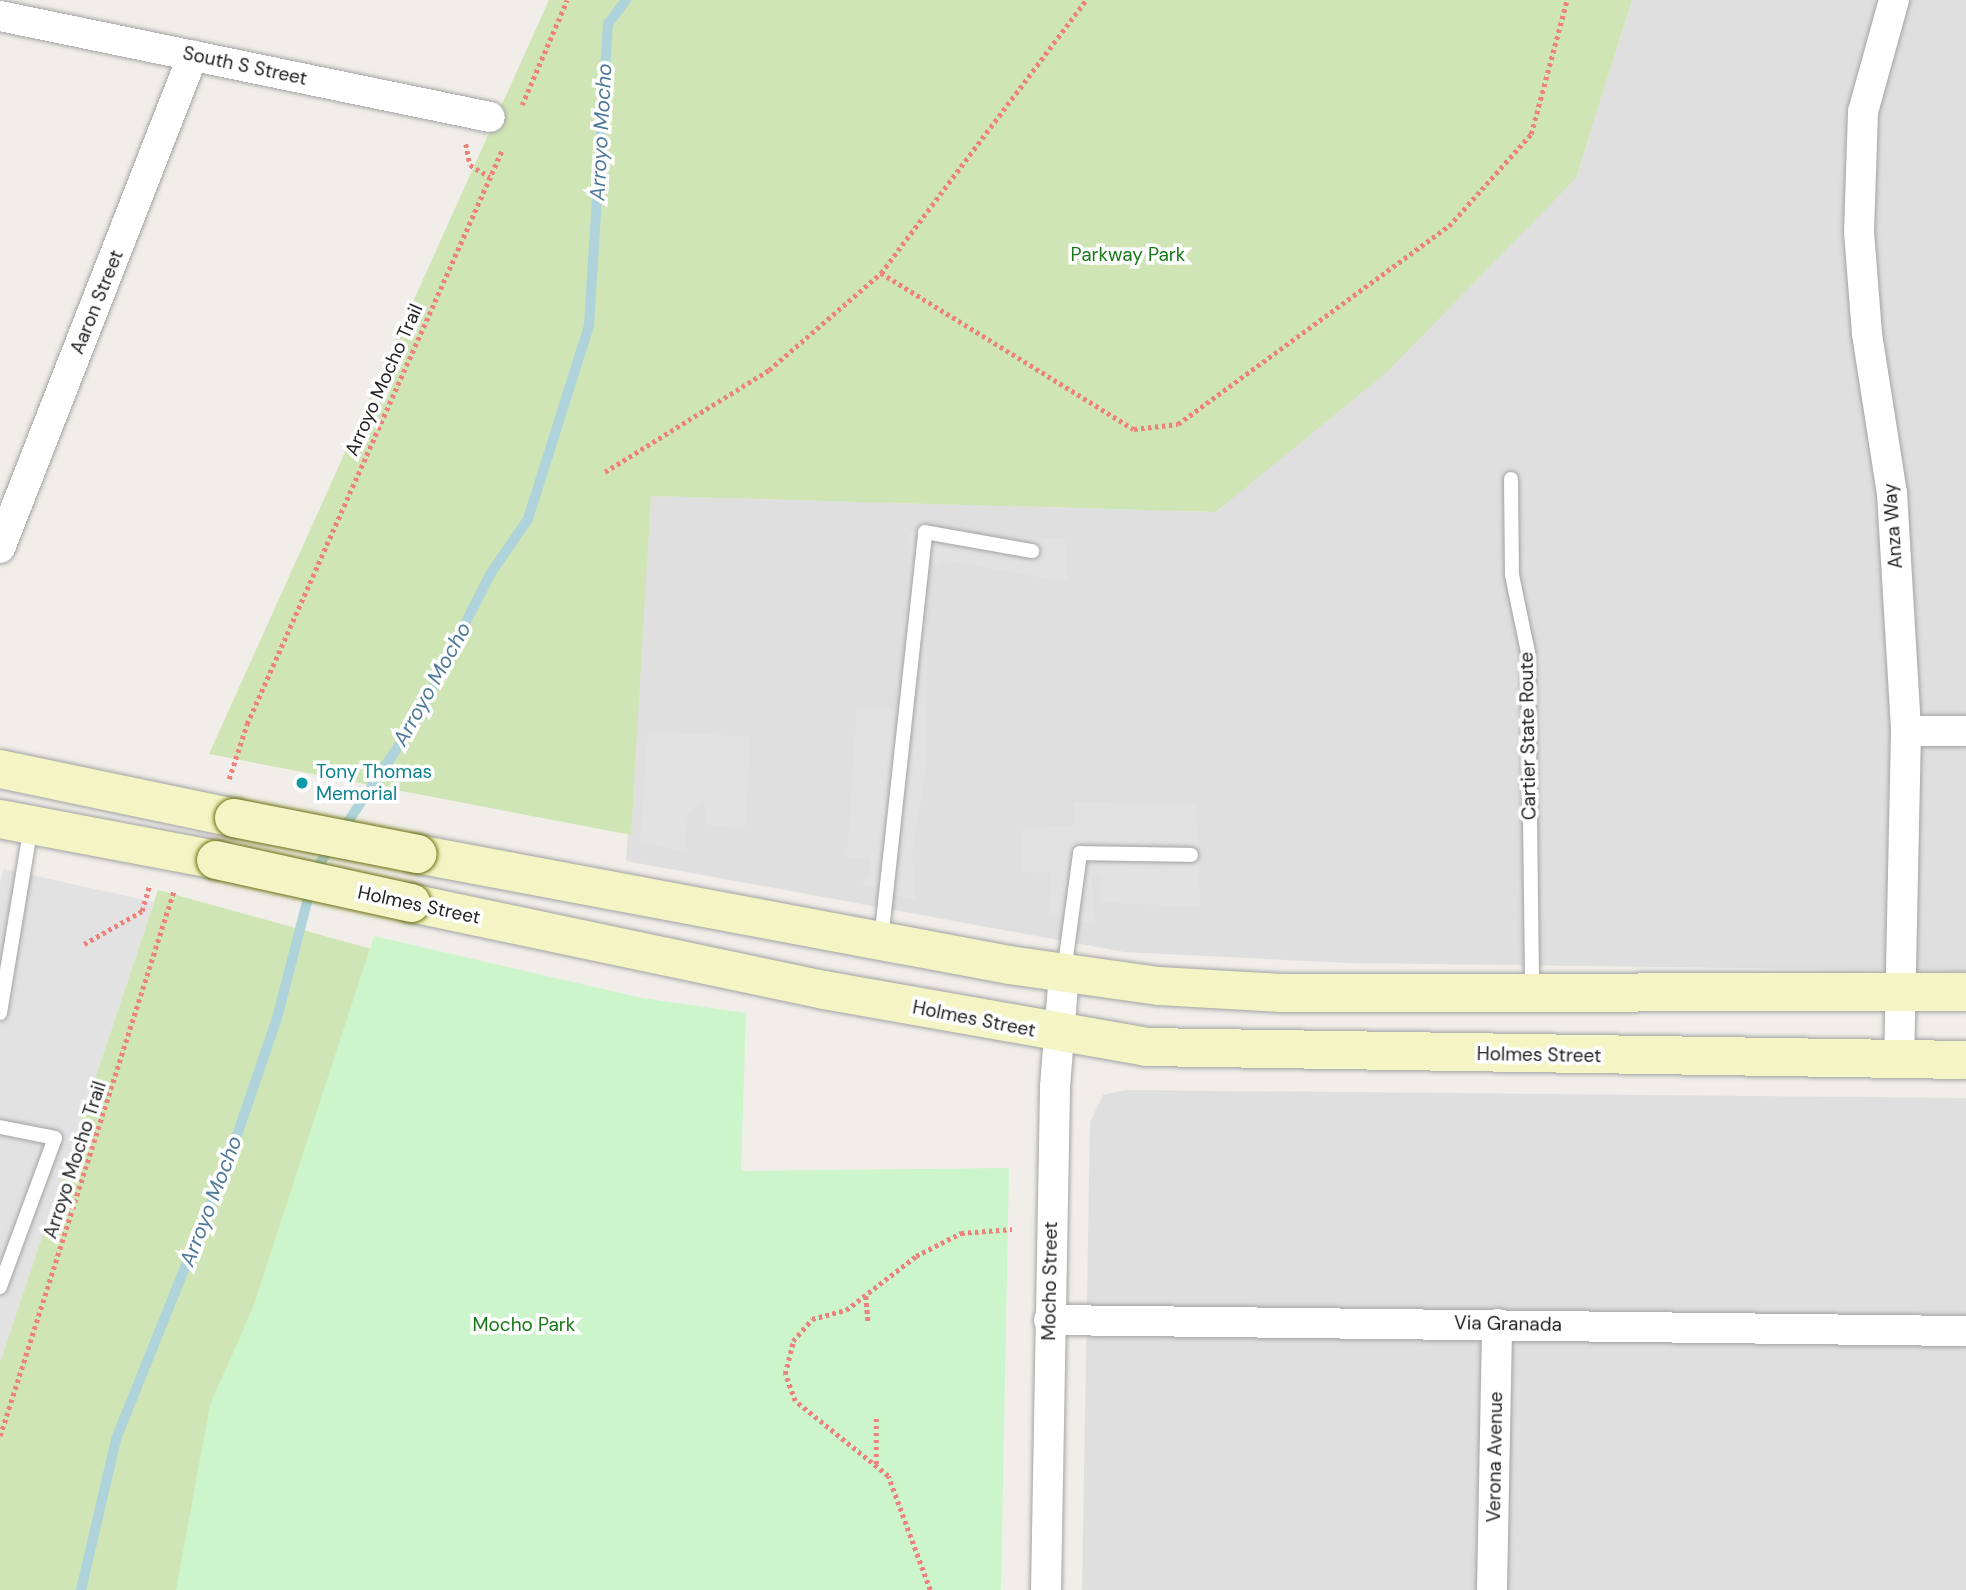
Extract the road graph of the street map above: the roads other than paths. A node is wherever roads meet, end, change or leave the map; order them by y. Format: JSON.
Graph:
{"nodes":[{"id":1,"x":1894,"y":0,"type":"edge"},
{"id":2,"x":0,"y":16,"type":"edge"},
{"id":3,"x":193,"y":55,"type":"junction"},
{"id":4,"x":505,"y":124,"type":"road end"},
{"id":5,"x":1511,"y":479,"type":"dead end"},
{"id":6,"x":0,"y":548,"type":"edge"},
{"id":7,"x":1032,"y":551,"type":"dead end"},
{"id":8,"x":1906,"y":731,"type":"junction"},
{"id":9,"x":1966,"y":732,"type":"edge"},
{"id":10,"x":0,"y":769,"type":"edge"},
{"id":11,"x":16,"y":822,"type":"edge"},
{"id":12,"x":1191,"y":855,"type":"dead end"},
{"id":13,"x":880,"y":941,"type":"junction"},
{"id":14,"x":1064,"y":973,"type":"junction"},
{"id":15,"x":1900,"y":991,"type":"junction"},
{"id":16,"x":1966,"y":992,"type":"edge"},
{"id":17,"x":1532,"y":994,"type":"junction"},
{"id":18,"x":0,"y":1013,"type":"edge"},
{"id":19,"x":1058,"y":1035,"type":"junction"},
{"id":20,"x":1899,"y":1059,"type":"junction"},
{"id":21,"x":1966,"y":1059,"type":"edge"},
{"id":22,"x":0,"y":1127,"type":"edge"},
{"id":23,"x":0,"y":1287,"type":"edge"},
{"id":24,"x":1049,"y":1320,"type":"junction"},
{"id":25,"x":1497,"y":1324,"type":"junction"},
{"id":26,"x":1966,"y":1331,"type":"edge"},
{"id":27,"x":1046,"y":1590,"type":"edge"},
{"id":28,"x":1492,"y":1590,"type":"edge"}],
"edges":[{"from":1,"to":8,"type":"street","name":"Anza Way"},
{"from":2,"to":3,"type":"street","name":"South S Street"},
{"from":3,"to":4,"type":"street","name":"South S Street"},
{"from":3,"to":6,"type":"street","name":"Aaron Street"},
{"from":5,"to":17,"type":"lane","name":"Cartier State Route"},
{"from":7,"to":13,"type":"lane"},
{"from":8,"to":9,"type":"street"},
{"from":8,"to":15,"type":"street","name":"Anza Way"},
{"from":10,"to":13,"type":"main road","bridge":true},
{"from":11,"to":18,"type":"lane"},
{"from":11,"to":19,"type":"main road","name":"Holmes Street","bridge":true},
{"from":12,"to":14,"type":"lane"},
{"from":13,"to":14,"type":"main road"},
{"from":14,"to":17,"type":"main road"},
{"from":14,"to":19,"type":"street","name":"Mocho Street"},
{"from":15,"to":16,"type":"main road"},
{"from":15,"to":17,"type":"main road"},
{"from":15,"to":20,"type":"street","name":"Anza Way"},
{"from":19,"to":20,"type":"main road","name":"Holmes Street"},
{"from":19,"to":24,"type":"street","name":"Mocho Street"},
{"from":20,"to":21,"type":"main road","name":"Holmes Street"},
{"from":22,"to":23,"type":"lane"},
{"from":24,"to":25,"type":"street","name":"Via Granada"},
{"from":24,"to":27,"type":"street","name":"Mocho Street"},
{"from":25,"to":26,"type":"street","name":"Via Granada"},
{"from":25,"to":28,"type":"street","name":"Verona Avenue"}]}
